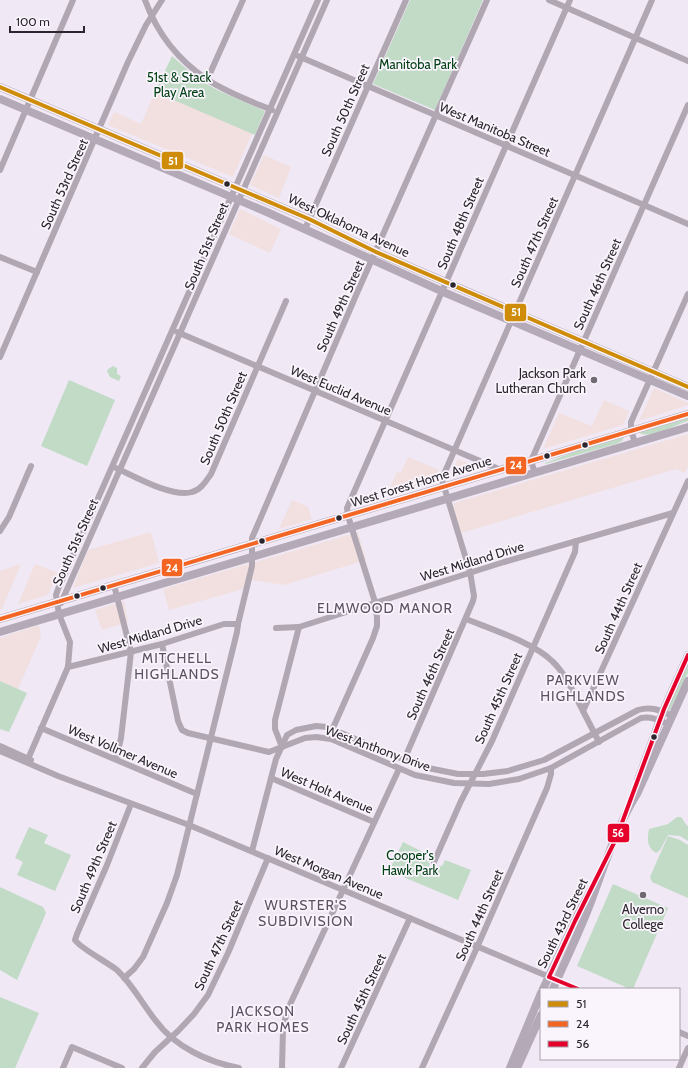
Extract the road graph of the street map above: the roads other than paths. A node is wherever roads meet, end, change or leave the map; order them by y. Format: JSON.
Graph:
{"nodes":[{"id":1,"x":73,"y":0,"type":"edge"},
{"id":2,"x":145,"y":0,"type":"edge"},
{"id":3,"x":162,"y":0,"type":"edge"},
{"id":4,"x":243,"y":0,"type":"edge"},
{"id":5,"x":318,"y":0,"type":"edge"},
{"id":6,"x":327,"y":0,"type":"edge"},
{"id":7,"x":406,"y":0,"type":"edge"},
{"id":8,"x":487,"y":0,"type":"edge"},
{"id":9,"x":548,"y":0,"type":"edge"},
{"id":10,"x":570,"y":0,"type":"edge"},
{"id":11,"x":652,"y":0,"type":"edge"},
{"id":12,"x":566,"y":8,"type":"junction"},
{"id":13,"x":151,"y":16,"type":"junction"},
{"id":14,"x":635,"y":38,"type":"junction"},
{"id":15,"x":294,"y":54,"type":"junction"},
{"id":16,"x":301,"y":57,"type":"junction"},
{"id":17,"x":688,"y":61,"type":"edge"},
{"id":18,"x":208,"y":80,"type":"junction"},
{"id":19,"x":368,"y":86,"type":"junction"},
{"id":20,"x":0,"y":88,"type":"edge"},
{"id":21,"x":0,"y":99,"type":"edge"},
{"id":22,"x":30,"y":100,"type":"junction"},
{"id":23,"x":688,"y":105,"type":"edge"},
{"id":24,"x":269,"y":109,"type":"junction"},
{"id":25,"x":26,"y":110,"type":"junction"},
{"id":26,"x":277,"y":112,"type":"junction"},
{"id":27,"x":436,"y":115,"type":"junction"},
{"id":28,"x":100,"y":129,"type":"junction"},
{"id":29,"x":95,"y":139,"type":"junction"},
{"id":30,"x":506,"y":145,"type":"junction"},
{"id":31,"x":0,"y":170,"type":"edge"},
{"id":32,"x":575,"y":175,"type":"junction"},
{"id":33,"x":239,"y":189,"type":"junction"},
{"id":34,"x":234,"y":198,"type":"junction"},
{"id":35,"x":644,"y":205,"type":"junction"},
{"id":36,"x":269,"y":213,"type":"junction"},
{"id":37,"x":298,"y":214,"type":"junction"},
{"id":38,"x":309,"y":219,"type":"junction"},
{"id":39,"x":688,"y":224,"type":"edge"},
{"id":40,"x":305,"y":229,"type":"junction"},
{"id":41,"x":374,"y":256,"type":"junction"},
{"id":42,"x":0,"y":257,"type":"edge"},
{"id":43,"x":37,"y":272,"type":"junction"},
{"id":44,"x":446,"y":282,"type":"junction"},
{"id":45,"x":442,"y":291,"type":"junction"},
{"id":46,"x":688,"y":294,"type":"edge"},
{"id":47,"x":286,"y":301,"type":"dead end"},
{"id":48,"x":514,"y":312,"type":"junction"},
{"id":49,"x":511,"y":321,"type":"junction"},
{"id":50,"x":173,"y":330,"type":"junction"},
{"id":51,"x":180,"y":333,"type":"junction"},
{"id":52,"x":584,"y":342,"type":"junction"},
{"id":53,"x":580,"y":350,"type":"junction"},
{"id":54,"x":0,"y":357,"type":"edge"},
{"id":55,"x":257,"y":366,"type":"junction"},
{"id":56,"x":653,"y":372,"type":"junction"},
{"id":57,"x":650,"y":380,"type":"junction"},
{"id":58,"x":688,"y":387,"type":"edge"},
{"id":59,"x":315,"y":390,"type":"junction"},
{"id":60,"x":688,"y":396,"type":"edge"},
{"id":61,"x":688,"y":414,"type":"edge"},
{"id":62,"x":385,"y":420,"type":"junction"},
{"id":63,"x":688,"y":427,"type":"edge"},
{"id":64,"x":631,"y":430,"type":"junction"},
{"id":65,"x":635,"y":443,"type":"junction"},
{"id":66,"x":454,"y":450,"type":"junction"},
{"id":67,"x":532,"y":461,"type":"junction"},
{"id":68,"x":31,"y":466,"type":"dead end"},
{"id":69,"x":113,"y":466,"type":"junction"},
{"id":70,"x":119,"y":469,"type":"junction"},
{"id":71,"x":502,"y":470,"type":"junction"},
{"id":72,"x":535,"y":472,"type":"junction"},
{"id":73,"x":688,"y":482,"type":"edge"},
{"id":74,"x":446,"y":493,"type":"junction"},
{"id":75,"x":673,"y":513,"type":"junction"},
{"id":76,"x":350,"y":521,"type":"junction"},
{"id":77,"x":0,"y":531,"type":"edge"},
{"id":78,"x":576,"y":541,"type":"junction"},
{"id":79,"x":251,"y":544,"type":"junction"},
{"id":80,"x":252,"y":557,"type":"junction"},
{"id":81,"x":470,"y":572,"type":"junction"},
{"id":82,"x":114,"y":585,"type":"junction"},
{"id":83,"x":118,"y":597,"type":"junction"},
{"id":84,"x":59,"y":602,"type":"junction"},
{"id":85,"x":375,"y":602,"type":"junction"},
{"id":86,"x":59,"y":614,"type":"junction"},
{"id":87,"x":0,"y":619,"type":"edge"},
{"id":88,"x":466,"y":619,"type":"junction"},
{"id":89,"x":238,"y":624,"type":"junction"},
{"id":90,"x":299,"y":627,"type":"junction"},
{"id":91,"x":276,"y":628,"type":"dead end"},
{"id":92,"x":0,"y":632,"type":"edge"},
{"id":93,"x":162,"y":644,"type":"junction"},
{"id":94,"x":532,"y":647,"type":"junction"},
{"id":95,"x":131,"y":652,"type":"junction"},
{"id":96,"x":688,"y":655,"type":"edge"},
{"id":97,"x":68,"y":667,"type":"junction"},
{"id":98,"x":688,"y":681,"type":"edge"},
{"id":99,"x":583,"y":710,"type":"junction"},
{"id":100,"x":663,"y":712,"type":"junction"},
{"id":101,"x":672,"y":716,"type":"junction"},
{"id":102,"x":660,"y":721,"type":"junction"},
{"id":103,"x":668,"y":724,"type":"junction"},
{"id":104,"x":41,"y":728,"type":"junction"},
{"id":105,"x":332,"y":728,"type":"junction"},
{"id":106,"x":595,"y":732,"type":"junction"},
{"id":107,"x":212,"y":738,"type":"junction"},
{"id":108,"x":600,"y":742,"type":"junction"},
{"id":109,"x":0,"y":746,"type":"edge"},
{"id":110,"x":282,"y":747,"type":"junction"},
{"id":111,"x":0,"y":751,"type":"edge"},
{"id":112,"x":28,"y":759,"type":"junction"},
{"id":113,"x":116,"y":759,"type":"junction"},
{"id":114,"x":404,"y":760,"type":"junction"},
{"id":115,"x":551,"y":768,"type":"junction"},
{"id":116,"x":399,"y":769,"type":"junction"},
{"id":117,"x":476,"y":774,"type":"junction"},
{"id":118,"x":271,"y":778,"type":"junction"},
{"id":119,"x":70,"y":780,"type":"junction"},
{"id":120,"x":470,"y":784,"type":"junction"},
{"id":121,"x":197,"y":794,"type":"junction"},
{"id":122,"x":131,"y":804,"type":"junction"},
{"id":123,"x":630,"y":806,"type":"junction"},
{"id":124,"x":374,"y":822,"type":"junction"},
{"id":125,"x":189,"y":825,"type":"junction"},
{"id":126,"x":252,"y":851,"type":"junction"},
{"id":127,"x":268,"y":858,"type":"junction"},
{"id":128,"x":434,"y":862,"type":"dead end"},
{"id":129,"x":343,"y":890,"type":"junction"},
{"id":130,"x":410,"y":918,"type":"junction"},
{"id":131,"x":477,"y":946,"type":"junction"},
{"id":132,"x":124,"y":978,"type":"junction"},
{"id":133,"x":553,"y":978,"type":"junction"},
{"id":134,"x":544,"y":988,"type":"edge"},
{"id":135,"x":553,"y":988,"type":"edge"},
{"id":136,"x":576,"y":988,"type":"edge"},
{"id":137,"x":540,"y":1000,"type":"edge"},
{"id":138,"x":538,"y":1013,"type":"edge"},
{"id":139,"x":170,"y":1038,"type":"junction"},
{"id":140,"x":688,"y":1048,"type":"edge"},
{"id":141,"x":227,"y":1067,"type":"edge"},
{"id":142,"x":63,"y":1068,"type":"edge"},
{"id":143,"x":122,"y":1068,"type":"edge"},
{"id":144,"x":142,"y":1068,"type":"edge"},
{"id":145,"x":239,"y":1068,"type":"edge"},
{"id":146,"x":282,"y":1068,"type":"edge"},
{"id":147,"x":341,"y":1068,"type":"edge"},
{"id":148,"x":422,"y":1068,"type":"edge"},
{"id":149,"x":510,"y":1068,"type":"edge"},
{"id":150,"x":517,"y":1068,"type":"edge"},
{"id":151,"x":679,"y":1068,"type":"edge"}],
"edges":[{"from":1,"to":22,"type":"street"},
{"from":2,"to":13,"type":"street"},
{"from":3,"to":13,"type":"street","name":"South 53rd Street"},
{"from":4,"to":18,"type":"street"},
{"from":5,"to":15,"type":"street","name":"South 51st Street"},
{"from":6,"to":16,"type":"street","name":"South 51st Street"},
{"from":7,"to":19,"type":"street","name":"South 50th Street"},
{"from":8,"to":27,"type":"street","name":"South 49th Street"},
{"from":9,"to":12,"type":"street"},
{"from":10,"to":12,"type":"street","name":"South 48th Street"},
{"from":11,"to":14,"type":"street","name":"South 47th Street"},
{"from":12,"to":14,"type":"street"},
{"from":12,"to":30,"type":"street","name":"South 48th Street"},
{"from":13,"to":18,"type":"street"},
{"from":13,"to":28,"type":"street","name":"South 53rd Street"},
{"from":14,"to":17,"type":"street"},
{"from":14,"to":32,"type":"street","name":"South 47th Street"},
{"from":15,"to":16,"type":"street","name":"West Manitoba Street"},
{"from":15,"to":24,"type":"street","name":"South 51st Street"},
{"from":16,"to":19,"type":"street","name":"West Manitoba Street"},
{"from":16,"to":26,"type":"street","name":"South 51st Street"},
{"from":18,"to":24,"type":"street"},
{"from":19,"to":27,"type":"street","name":"West Manitoba Street"},
{"from":19,"to":38,"type":"street","name":"South 50th Street"},
{"from":20,"to":22,"type":"main road","name":"West Oklahoma Avenue"},
{"from":21,"to":25,"type":"main road","name":"West Oklahoma Avenue"},
{"from":22,"to":25,"type":"street"},
{"from":22,"to":28,"type":"main road","name":"West Oklahoma Avenue"},
{"from":23,"to":35,"type":"street","name":"South 46th Street"},
{"from":24,"to":26,"type":"street"},
{"from":24,"to":33,"type":"street","name":"South 51st Street"},
{"from":25,"to":29,"type":"main road","name":"West Oklahoma Avenue"},
{"from":25,"to":31,"type":"street"},
{"from":26,"to":33,"type":"street","name":"South 51st Street"},
{"from":27,"to":30,"type":"street","name":"West Manitoba Street"},
{"from":27,"to":41,"type":"street","name":"South 49th Street"},
{"from":28,"to":29,"type":"street","name":"South 53rd Street"},
{"from":28,"to":33,"type":"main road","name":"West Oklahoma Avenue"},
{"from":29,"to":34,"type":"main road","name":"West Oklahoma Avenue"},
{"from":29,"to":43,"type":"street","name":"South 53rd Street"},
{"from":30,"to":32,"type":"street","name":"West Manitoba Street"},
{"from":30,"to":44,"type":"street","name":"South 48th Street"},
{"from":32,"to":35,"type":"street","name":"West Manitoba Street"},
{"from":32,"to":48,"type":"street","name":"South 47th Street"},
{"from":33,"to":34,"type":"street","name":"South 51st Street"},
{"from":33,"to":37,"type":"main road","name":"West Oklahoma Avenue"},
{"from":34,"to":36,"type":"main road","name":"West Oklahoma Avenue"},
{"from":34,"to":50,"type":"street","name":"South 51st Street"},
{"from":34,"to":51,"type":"street","name":"South 51st Street"},
{"from":35,"to":39,"type":"street","name":"West Manitoba Street"},
{"from":35,"to":52,"type":"street","name":"South 46th Street"},
{"from":36,"to":37,"type":"main road"},
{"from":36,"to":40,"type":"main road","name":"West Oklahoma Avenue"},
{"from":37,"to":38,"type":"main road","name":"West Oklahoma Avenue"},
{"from":38,"to":40,"type":"street","name":"South 50th Street"},
{"from":38,"to":41,"type":"main road","name":"West Oklahoma Avenue"},
{"from":40,"to":41,"type":"main road","name":"West Oklahoma Avenue"},
{"from":41,"to":44,"type":"main road","name":"West Oklahoma Avenue"},
{"from":41,"to":45,"type":"main road","name":"West Oklahoma Avenue"},
{"from":41,"to":59,"type":"street","name":"South 49th Street"},
{"from":42,"to":43,"type":"street"},
{"from":43,"to":54,"type":"street","name":"South 53rd Street"},
{"from":44,"to":45,"type":"street","name":"South 48th Street"},
{"from":44,"to":48,"type":"main road","name":"West Oklahoma Avenue"},
{"from":45,"to":49,"type":"main road","name":"West Oklahoma Avenue"},
{"from":45,"to":62,"type":"street","name":"South 48th Street"},
{"from":46,"to":56,"type":"street"},
{"from":47,"to":55,"type":"street","name":"South 50th Street"},
{"from":48,"to":49,"type":"street","name":"South 47th Street"},
{"from":48,"to":52,"type":"main road","name":"West Oklahoma Avenue"},
{"from":49,"to":53,"type":"main road","name":"West Oklahoma Avenue"},
{"from":49,"to":66,"type":"street","name":"South 47th Street"},
{"from":50,"to":51,"type":"street","name":"West Euclid Avenue"},
{"from":50,"to":69,"type":"street","name":"South 51st Street"},
{"from":51,"to":55,"type":"street","name":"West Euclid Avenue"},
{"from":51,"to":70,"type":"street","name":"South 51st Street"},
{"from":52,"to":53,"type":"street","name":"South 46th Street"},
{"from":52,"to":56,"type":"main road","name":"West Oklahoma Avenue"},
{"from":53,"to":57,"type":"main road","name":"West Oklahoma Avenue"},
{"from":53,"to":67,"type":"street","name":"South 46th Street"},
{"from":55,"to":59,"type":"street","name":"West Euclid Avenue"},
{"from":55,"to":70,"type":"street","name":"South 50th Street"},
{"from":56,"to":57,"type":"street"},
{"from":56,"to":58,"type":"main road","name":"West Oklahoma Avenue"},
{"from":57,"to":60,"type":"main road","name":"West Oklahoma Avenue"},
{"from":57,"to":64,"type":"street"},
{"from":59,"to":62,"type":"street","name":"West Euclid Avenue"},
{"from":59,"to":79,"type":"street","name":"South 49th Street"},
{"from":61,"to":64,"type":"main road","name":"West Forest Home Avenue"},
{"from":62,"to":66,"type":"street","name":"West Euclid Avenue"},
{"from":62,"to":76,"type":"street","name":"South 48th Street"},
{"from":63,"to":65,"type":"main road","name":"West Forest Home Avenue"},
{"from":64,"to":65,"type":"street"},
{"from":64,"to":67,"type":"main road","name":"West Forest Home Avenue"},
{"from":65,"to":72,"type":"main road","name":"West Forest Home Avenue"},
{"from":66,"to":71,"type":"street","name":"West Euclid Avenue"},
{"from":66,"to":74,"type":"street","name":"South 47th Street"},
{"from":67,"to":71,"type":"main road","name":"West Forest Home Avenue"},
{"from":67,"to":72,"type":"street"},
{"from":68,"to":77,"type":"street"},
{"from":69,"to":70,"type":"street"},
{"from":69,"to":84,"type":"street","name":"South 51st Street"},
{"from":70,"to":84,"type":"street","name":"South 51st Street"},
{"from":71,"to":74,"type":"main road","name":"West Forest Home Avenue"},
{"from":72,"to":74,"type":"main road","name":"West Forest Home Avenue"},
{"from":73,"to":75,"type":"street","name":"South 44th Street"},
{"from":74,"to":76,"type":"main road","name":"West Forest Home Avenue"},
{"from":74,"to":76,"type":"main road","name":"West Forest Home Avenue"},
{"from":74,"to":81,"type":"street","name":"South 46th Street"},
{"from":75,"to":78,"type":"street","name":"West Midland Drive"},
{"from":75,"to":99,"type":"street","name":"South 44th Street"},
{"from":76,"to":79,"type":"main road","name":"West Forest Home Avenue"},
{"from":76,"to":80,"type":"main road","name":"West Forest Home Avenue"},
{"from":76,"to":85,"type":"street"},
{"from":78,"to":81,"type":"street","name":"West Midland Drive"},
{"from":78,"to":94,"type":"street","name":"South 45th Street"},
{"from":79,"to":80,"type":"street","name":"South 49th Street"},
{"from":79,"to":82,"type":"main road","name":"West Forest Home Avenue"},
{"from":80,"to":83,"type":"main road","name":"West Forest Home Avenue"},
{"from":80,"to":89,"type":"street","name":"South 49th Street"},
{"from":81,"to":85,"type":"street","name":"West Midland Drive"},
{"from":81,"to":88,"type":"street","name":"South 46th Street"},
{"from":82,"to":83,"type":"street"},
{"from":82,"to":84,"type":"main road","name":"West Forest Home Avenue"},
{"from":83,"to":86,"type":"main road","name":"West Forest Home Avenue"},
{"from":83,"to":95,"type":"street"},
{"from":84,"to":86,"type":"street","name":"South 51st Street"},
{"from":84,"to":87,"type":"main road","name":"West Forest Home Avenue"},
{"from":85,"to":90,"type":"street","name":"West Midland Drive"},
{"from":85,"to":105,"type":"street"},
{"from":86,"to":92,"type":"main road","name":"West Forest Home Avenue"},
{"from":86,"to":97,"type":"street"},
{"from":88,"to":94,"type":"street"},
{"from":88,"to":114,"type":"street","name":"South 46th Street"},
{"from":89,"to":93,"type":"street","name":"West Midland Drive"},
{"from":89,"to":107,"type":"street","name":"South 49th Street"},
{"from":90,"to":91,"type":"street","name":"West Midland Drive"},
{"from":90,"to":110,"type":"street"},
{"from":93,"to":95,"type":"street","name":"West Midland Drive"},
{"from":93,"to":107,"type":"street","name":"West Anthony Drive"},
{"from":94,"to":99,"type":"street"},
{"from":94,"to":117,"type":"street","name":"South 45th Street"},
{"from":95,"to":97,"type":"street","name":"West Midland Drive"},
{"from":95,"to":113,"type":"street"},
{"from":96,"to":100,"type":"main road","name":"South 43rd Street"},
{"from":97,"to":104,"type":"street"},
{"from":98,"to":101,"type":"main road","name":"South 43rd Street"},
{"from":99,"to":106,"type":"street"},
{"from":100,"to":101,"type":"street","name":"West Anthony Drive"},
{"from":100,"to":102,"type":"main road","name":"South 43rd Street"},
{"from":100,"to":106,"type":"street","name":"West Anthony Drive"},
{"from":101,"to":103,"type":"main road","name":"South 43rd Street"},
{"from":102,"to":103,"type":"street","name":"West Anthony Drive"},
{"from":102,"to":108,"type":"street","name":"West Anthony Drive"},
{"from":102,"to":123,"type":"main road","name":"South 43rd Street"},
{"from":103,"to":123,"type":"main road","name":"South 43rd Street"},
{"from":104,"to":112,"type":"street"},
{"from":104,"to":113,"type":"street","name":"West Vollmer Avenue"},
{"from":105,"to":110,"type":"street","name":"West Anthony Drive"},
{"from":105,"to":114,"type":"street","name":"West Anthony Drive"},
{"from":106,"to":108,"type":"street"},
{"from":106,"to":117,"type":"street","name":"West Anthony Drive"},
{"from":107,"to":110,"type":"street","name":"West Anthony Drive"},
{"from":107,"to":121,"type":"street","name":"South 49th Street"},
{"from":108,"to":115,"type":"street","name":"West Anthony Drive"},
{"from":109,"to":112,"type":"street","name":"West Morgan Avenue"},
{"from":110,"to":116,"type":"street","name":"West Anthony Drive"},
{"from":110,"to":118,"type":"street"},
{"from":111,"to":119,"type":"street","name":"West Morgan Avenue"},
{"from":112,"to":119,"type":"street","name":"West Morgan Avenue"},
{"from":113,"to":121,"type":"street","name":"West Vollmer Avenue"},
{"from":114,"to":117,"type":"street","name":"West Anthony Drive"},
{"from":115,"to":120,"type":"street","name":"West Anthony Drive"},
{"from":115,"to":131,"type":"street","name":"South 44th Street"},
{"from":116,"to":120,"type":"street","name":"West Anthony Drive"},
{"from":116,"to":124,"type":"street"},
{"from":117,"to":120,"type":"street","name":"South 45th Street"},
{"from":118,"to":124,"type":"street","name":"West Holt Avenue"},
{"from":118,"to":126,"type":"street"},
{"from":119,"to":122,"type":"street","name":"West Morgan Avenue"},
{"from":120,"to":128,"type":"street","name":"South 45th Street"},
{"from":121,"to":125,"type":"street","name":"South 49th Street"},
{"from":122,"to":125,"type":"street","name":"West Morgan Avenue"},
{"from":122,"to":132,"type":"street","name":"South 49th Street"},
{"from":123,"to":133,"type":"main road","name":"South 43rd Street"},
{"from":124,"to":129,"type":"street"},
{"from":125,"to":126,"type":"street","name":"West Morgan Avenue"},
{"from":125,"to":132,"type":"street"},
{"from":126,"to":127,"type":"street","name":"West Morgan Avenue"},
{"from":127,"to":129,"type":"street","name":"West Morgan Avenue"},
{"from":127,"to":139,"type":"street","name":"South 47th Street"},
{"from":129,"to":130,"type":"street","name":"West Morgan Avenue"},
{"from":129,"to":146,"type":"street"},
{"from":130,"to":131,"type":"street","name":"West Morgan Avenue"},
{"from":130,"to":147,"type":"street","name":"South 45th Street"},
{"from":131,"to":133,"type":"street","name":"West Morgan Avenue"},
{"from":131,"to":148,"type":"street","name":"South 44th Street"},
{"from":132,"to":139,"type":"street"},
{"from":133,"to":134,"type":"main road","name":"South 43rd Street"},
{"from":133,"to":135,"type":"main road","name":"South 43rd Street"},
{"from":133,"to":136,"type":"street","name":"West Morgan Avenue"},
{"from":137,"to":138,"type":"main road"},
{"from":138,"to":149,"type":"main road"},
{"from":138,"to":150,"type":"main road"},
{"from":139,"to":141,"type":"street"},
{"from":139,"to":144,"type":"street","name":"South 47th Street"},
{"from":140,"to":151,"type":"street"},
{"from":141,"to":145,"type":"street"},
{"from":142,"to":143,"type":"street"}]}
